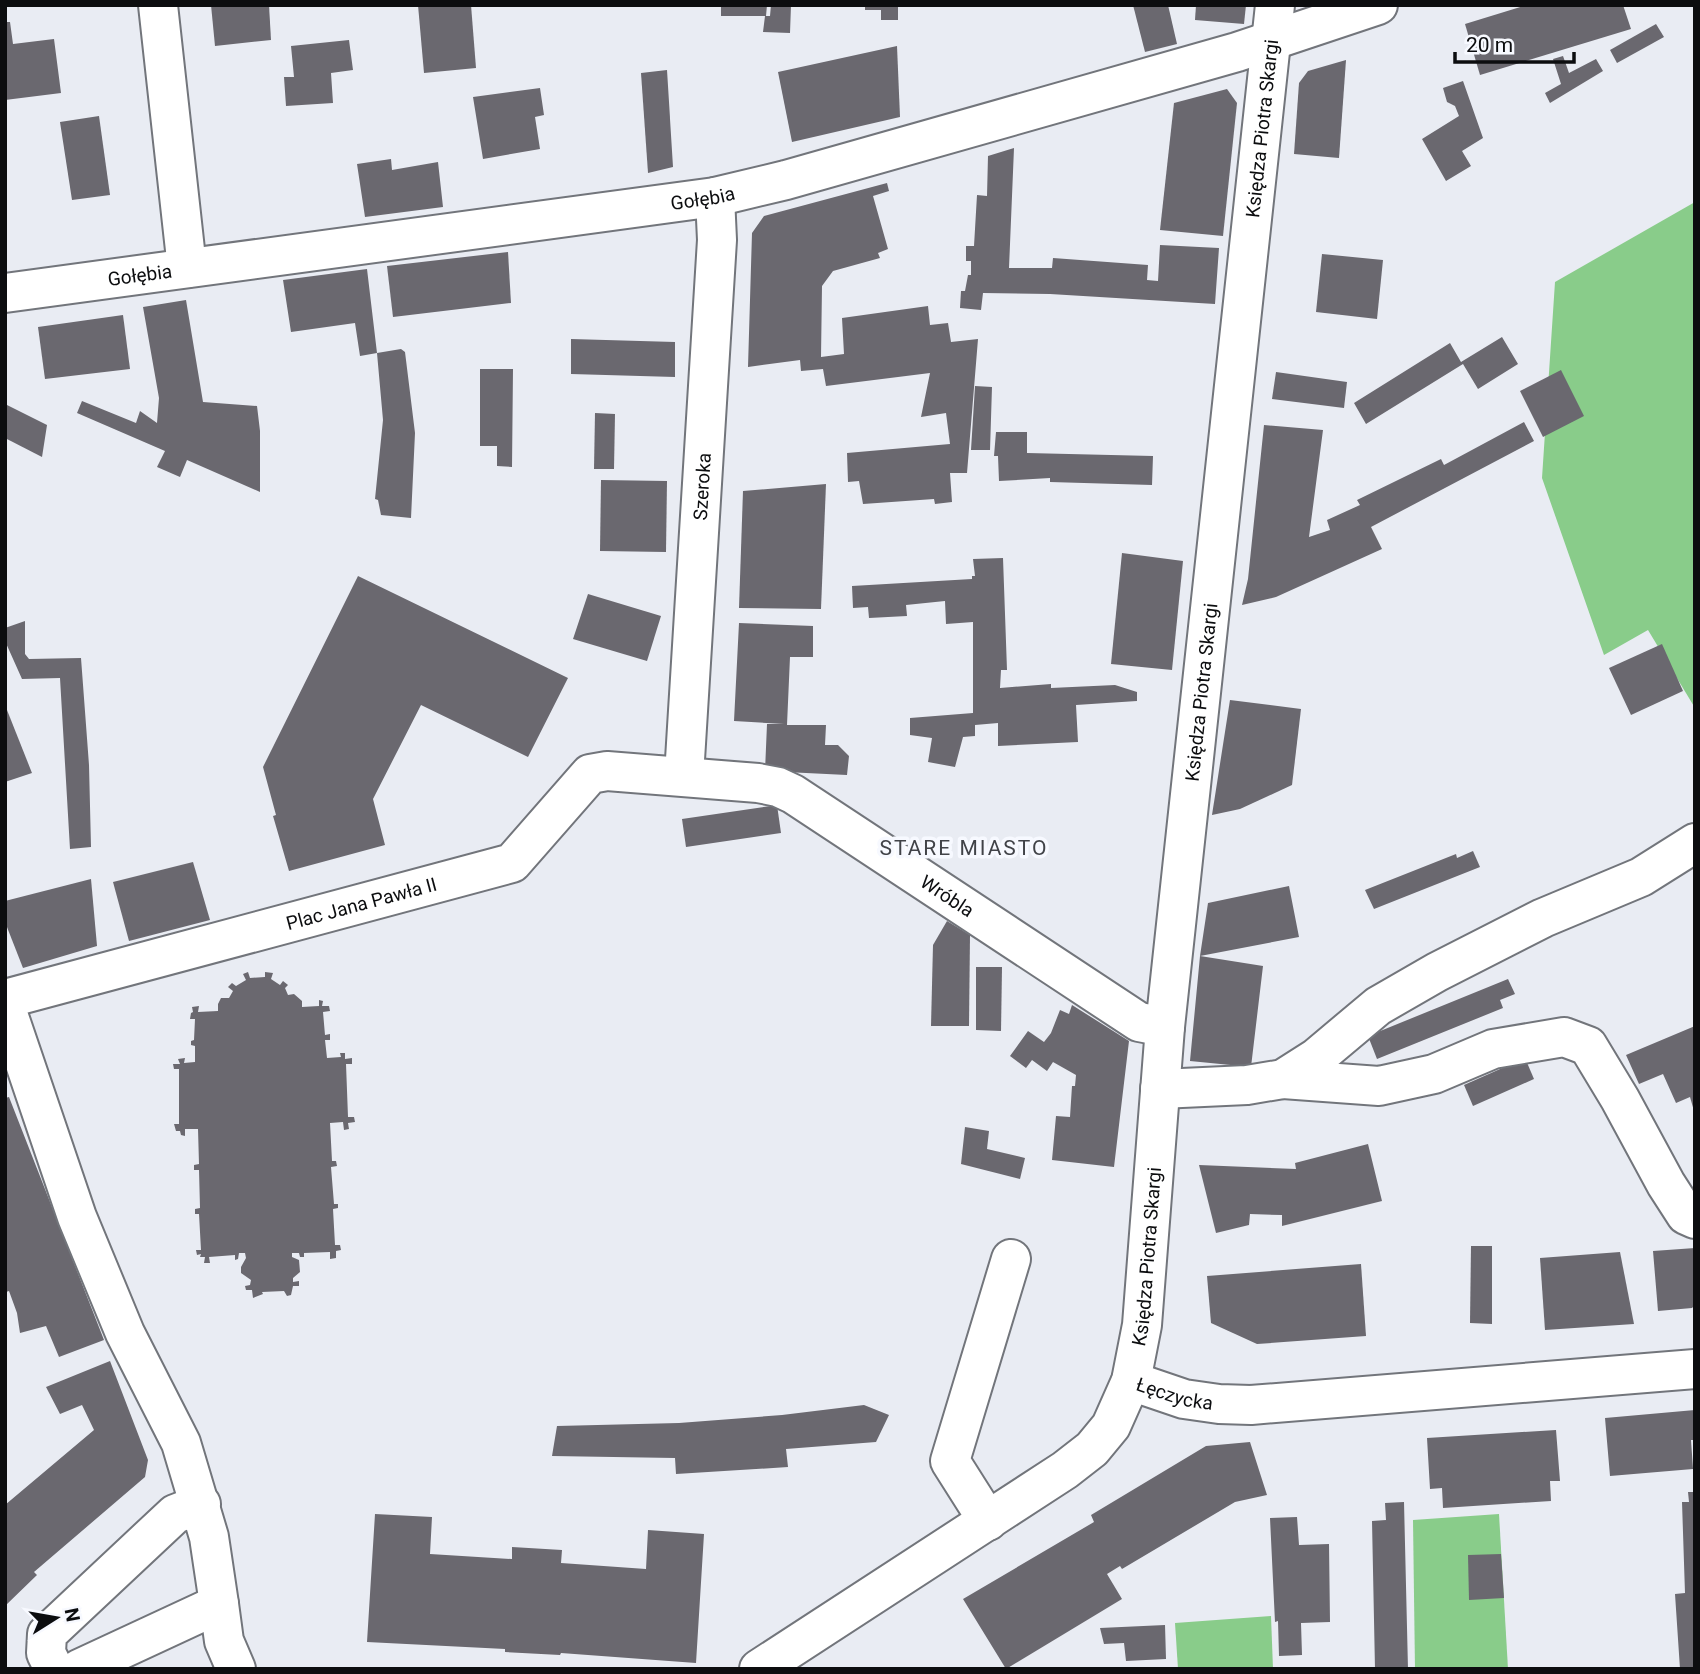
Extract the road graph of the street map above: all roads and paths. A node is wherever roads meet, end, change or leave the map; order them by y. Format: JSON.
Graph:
{"nodes":[{"id":1,"x":158,"y":5,"type":"edge"},
{"id":2,"x":1378,"y":5,"type":"edge"},
{"id":3,"x":1273,"y":22,"type":"edge"},
{"id":4,"x":715,"y":197,"type":"junction"},
{"id":5,"x":187,"y":268,"type":"junction"},
{"id":6,"x":5,"y":293,"type":"edge"},
{"id":7,"x":684,"y":776,"type":"junction"},
{"id":8,"x":1695,"y":844,"type":"edge"},
{"id":9,"x":5,"y":999,"type":"edge"},
{"id":10,"x":5,"y":1005,"type":"edge"},
{"id":11,"x":1165,"y":1027,"type":"junction"},
{"id":12,"x":15,"y":1060,"type":"edge"},
{"id":13,"x":1283,"y":1079,"type":"junction"},
{"id":14,"x":1160,"y":1088,"type":"junction"},
{"id":15,"x":1695,"y":1219,"type":"edge"},
{"id":16,"x":1011,"y":1259,"type":"dead end"},
{"id":17,"x":1695,"y":1369,"type":"edge"},
{"id":18,"x":1131,"y":1381,"type":"junction"},
{"id":19,"x":201,"y":1504,"type":"junction"},
{"id":20,"x":988,"y":1521,"type":"junction"},
{"id":21,"x":219,"y":1604,"type":"junction"},
{"id":22,"x":54,"y":1669,"type":"edge"},
{"id":23,"x":79,"y":1669,"type":"edge"},
{"id":24,"x":236,"y":1669,"type":"edge"},
{"id":25,"x":759,"y":1669,"type":"edge"}],
"edges":[{"from":1,"to":5,"type":"street"},
{"from":2,"to":3,"type":"street","name":"Gołębia"},
{"from":3,"to":4,"type":"street","name":"Gołębia"},
{"from":3,"to":11,"type":"street","name":"Księdza Piotra Skargi"},
{"from":4,"to":5,"type":"street","name":"Gołębia"},
{"from":4,"to":7,"type":"street","name":"Szeroka"},
{"from":5,"to":6,"type":"street","name":"Gołębia"},
{"from":7,"to":9,"type":"street","name":"Plac Jana Pawła II"},
{"from":7,"to":11,"type":"street","name":"Wróbla"},
{"from":8,"to":13,"type":"street"},
{"from":10,"to":12,"type":"street"},
{"from":11,"to":14,"type":"street","name":"Księdza Piotra Skargi"},
{"from":12,"to":19,"type":"street"},
{"from":13,"to":14,"type":"street"},
{"from":13,"to":15,"type":"street"},
{"from":14,"to":18,"type":"street","name":"Księdza Piotra Skargi"},
{"from":16,"to":20,"type":"street"},
{"from":17,"to":18,"type":"street","name":"Łęczycka"},
{"from":18,"to":20,"type":"street","name":"Łęczycka"},
{"from":19,"to":21,"type":"street"},
{"from":19,"to":22,"type":"street"},
{"from":20,"to":25,"type":"street","name":"Łęczycka"},
{"from":21,"to":23,"type":"street"},
{"from":21,"to":24,"type":"street"}]}
